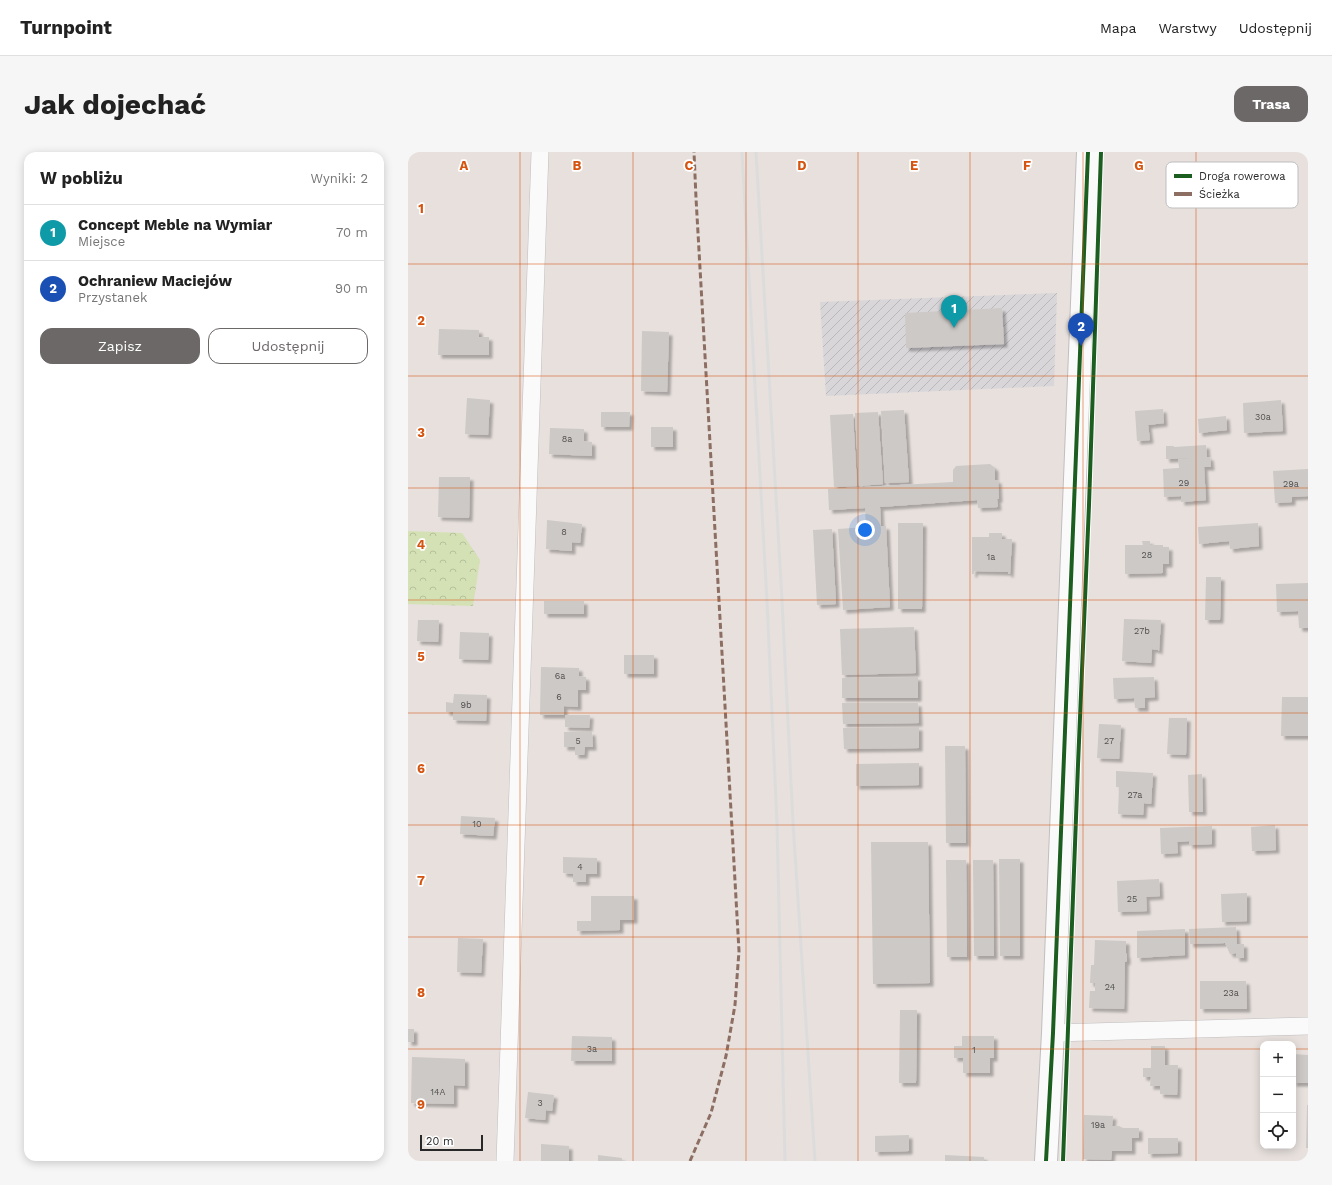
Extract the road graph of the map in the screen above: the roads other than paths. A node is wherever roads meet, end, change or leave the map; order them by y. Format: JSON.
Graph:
{"nodes":[{"id":1,"x":540,"y":152,"type":"edge"},
{"id":2,"x":1088,"y":152,"type":"edge"},
{"id":3,"x":1308,"y":1026,"type":"edge"},
{"id":4,"x":1053,"y":1033,"type":"junction"},
{"id":5,"x":505,"y":1161,"type":"edge"},
{"id":6,"x":1046,"y":1161,"type":"edge"}],
"edges":[{"from":1,"to":5,"type":"street"},
{"from":2,"to":4,"type":"street"},
{"from":3,"to":4,"type":"street"},
{"from":4,"to":6,"type":"street"}]}
